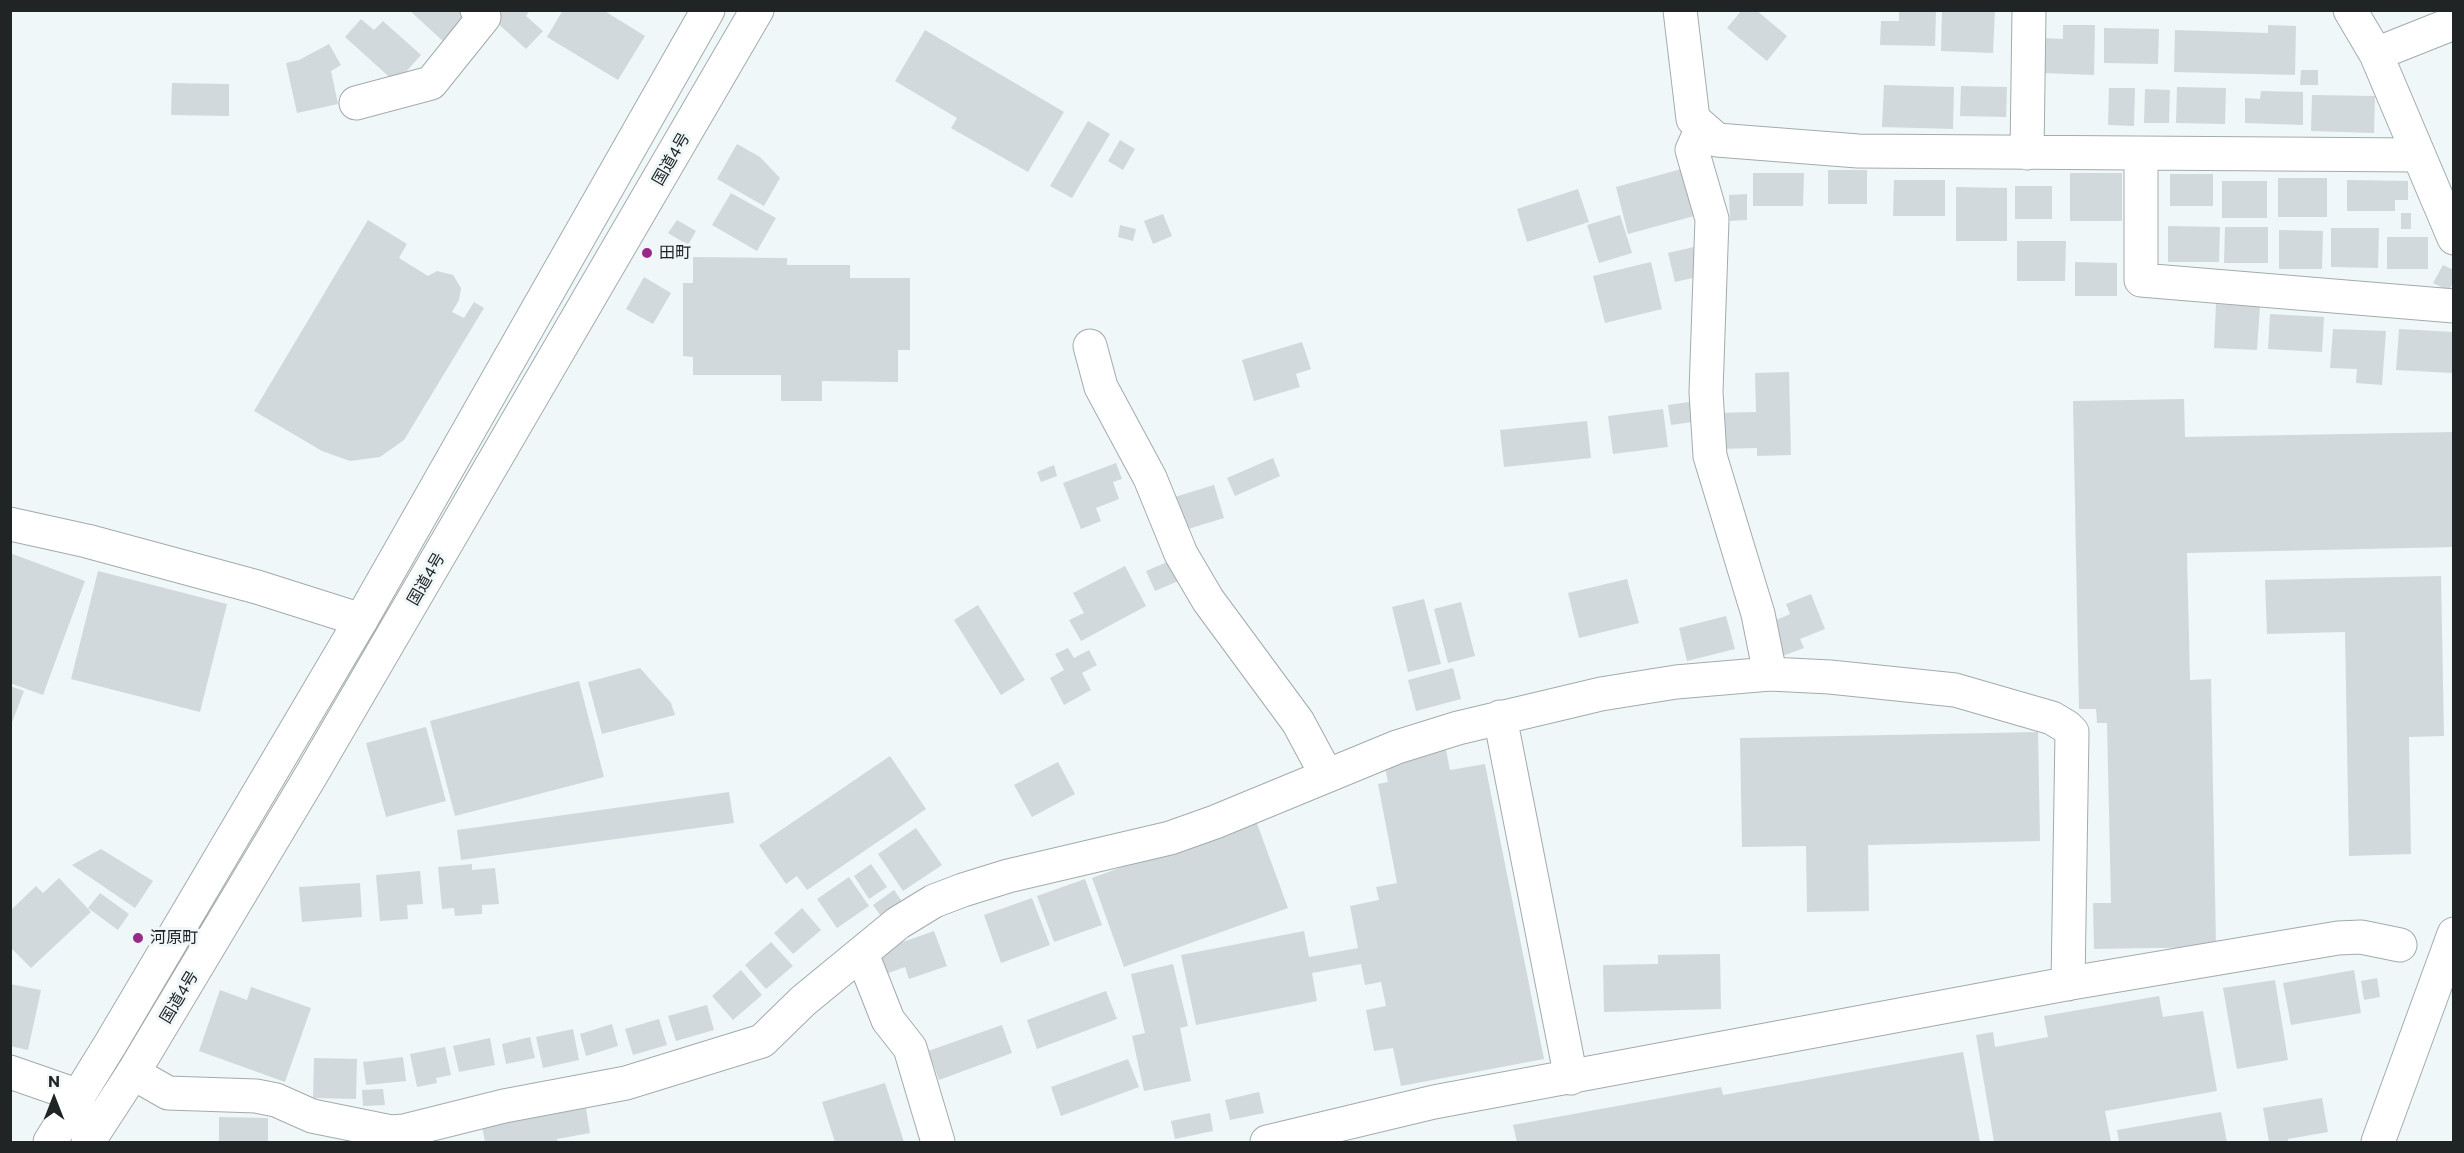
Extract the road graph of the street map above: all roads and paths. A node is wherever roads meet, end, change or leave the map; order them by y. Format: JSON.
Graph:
{"nodes":[{"id":1,"x":477,"y":10,"type":"edge"},
{"id":2,"x":708,"y":10,"type":"edge"},
{"id":3,"x":757,"y":10,"type":"edge"},
{"id":4,"x":1680,"y":10,"type":"edge"},
{"id":5,"x":2029,"y":10,"type":"edge"},
{"id":6,"x":2350,"y":10,"type":"edge"},
{"id":7,"x":2454,"y":22,"type":"edge"},
{"id":8,"x":2376,"y":54,"type":"junction"},
{"id":9,"x":356,"y":103,"type":"dead end"},
{"id":10,"x":1702,"y":128,"type":"junction"},
{"id":11,"x":2027,"y":153,"type":"junction"},
{"id":12,"x":2140,"y":154,"type":"junction"},
{"id":13,"x":2417,"y":155,"type":"junction"},
{"id":14,"x":2454,"y":238,"type":"edge"},
{"id":15,"x":2454,"y":306,"type":"edge"},
{"id":16,"x":1090,"y":346,"type":"dead end"},
{"id":17,"x":10,"y":524,"type":"edge"},
{"id":18,"x":361,"y":620,"type":"junction"},
{"id":19,"x":1770,"y":674,"type":"junction"},
{"id":20,"x":1500,"y":717,"type":"junction"},
{"id":21,"x":1327,"y":776,"type":"junction"},
{"id":22,"x":2454,"y":934,"type":"edge"},
{"id":23,"x":2400,"y":945,"type":"dead end"},
{"id":24,"x":862,"y":954,"type":"junction"},
{"id":25,"x":2068,"y":984,"type":"junction"},
{"id":26,"x":10,"y":1072,"type":"edge"},
{"id":27,"x":133,"y":1073,"type":"junction"},
{"id":28,"x":1571,"y":1078,"type":"junction"},
{"id":29,"x":79,"y":1096,"type":"junction"},
{"id":30,"x":50,"y":1143,"type":"edge"},
{"id":31,"x":88,"y":1143,"type":"edge"},
{"id":32,"x":938,"y":1143,"type":"edge"},
{"id":33,"x":1268,"y":1143,"type":"edge"},
{"id":34,"x":2378,"y":1143,"type":"edge"}],
"edges":[{"from":1,"to":9,"type":"main road"},
{"from":2,"to":18,"type":"main road"},
{"from":3,"to":27,"type":"main road","name":"国道4号"},
{"from":4,"to":10,"type":"main road"},
{"from":5,"to":11,"type":"main road"},
{"from":6,"to":8,"type":"main road"},
{"from":7,"to":8,"type":"main road"},
{"from":8,"to":13,"type":"main road"},
{"from":10,"to":11,"type":"main road"},
{"from":10,"to":19,"type":"main road"},
{"from":11,"to":12,"type":"main road"},
{"from":12,"to":13,"type":"main road"},
{"from":12,"to":15,"type":"main road"},
{"from":13,"to":14,"type":"main road"},
{"from":16,"to":21,"type":"main road"},
{"from":17,"to":18,"type":"main road"},
{"from":18,"to":29,"type":"main road"},
{"from":19,"to":20,"type":"main road"},
{"from":19,"to":25,"type":"main road"},
{"from":20,"to":21,"type":"main road"},
{"from":20,"to":28,"type":"main road"},
{"from":21,"to":24,"type":"main road"},
{"from":22,"to":34,"type":"main road"},
{"from":23,"to":25,"type":"main road"},
{"from":24,"to":27,"type":"main road"},
{"from":24,"to":32,"type":"main road"},
{"from":25,"to":28,"type":"main road"},
{"from":26,"to":29,"type":"main road"},
{"from":27,"to":31,"type":"main road","name":"国道4号"},
{"from":28,"to":33,"type":"main road"},
{"from":29,"to":30,"type":"main road"}]}
